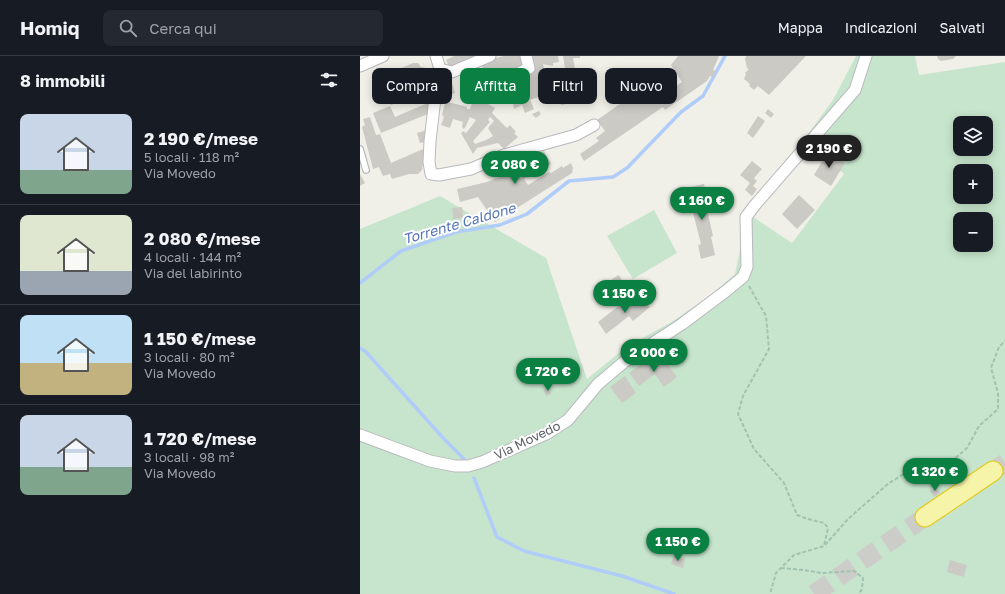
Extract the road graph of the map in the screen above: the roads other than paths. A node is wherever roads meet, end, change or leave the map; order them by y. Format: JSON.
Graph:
{"nodes":[{"id":1,"x":382,"y":56,"type":"edge"},
{"id":2,"x":436,"y":56,"type":"edge"},
{"id":3,"x":490,"y":56,"type":"edge"},
{"id":4,"x":526,"y":56,"type":"edge"},
{"id":5,"x":866,"y":56,"type":"edge"},
{"id":6,"x":360,"y":66,"type":"edge"},
{"id":7,"x":440,"y":68,"type":"edge"},
{"id":8,"x":529,"y":68,"type":"edge"},
{"id":9,"x":452,"y":72,"type":"edge"},
{"id":10,"x":434,"y":104,"type":"edge"},
{"id":11,"x":594,"y":125,"type":"dead end"},
{"id":12,"x":360,"y":149,"type":"edge"},
{"id":13,"x":366,"y":170,"type":"dead end"},
{"id":14,"x":360,"y":435,"type":"edge"},
{"id":15,"x":993,"y":470,"type":"tunnel mouth"},
{"id":16,"x":925,"y":517,"type":"tunnel mouth"}],
"edges":[{"from":1,"to":6,"type":"street"},
{"from":2,"to":7,"type":"street"},
{"from":3,"to":9,"type":"street"},
{"from":4,"to":8,"type":"street"},
{"from":5,"to":14,"type":"street","name":"Via Movedo"},
{"from":10,"to":11,"type":"street"},
{"from":12,"to":13,"type":"lane"},
{"from":15,"to":16,"type":"highway"}]}
